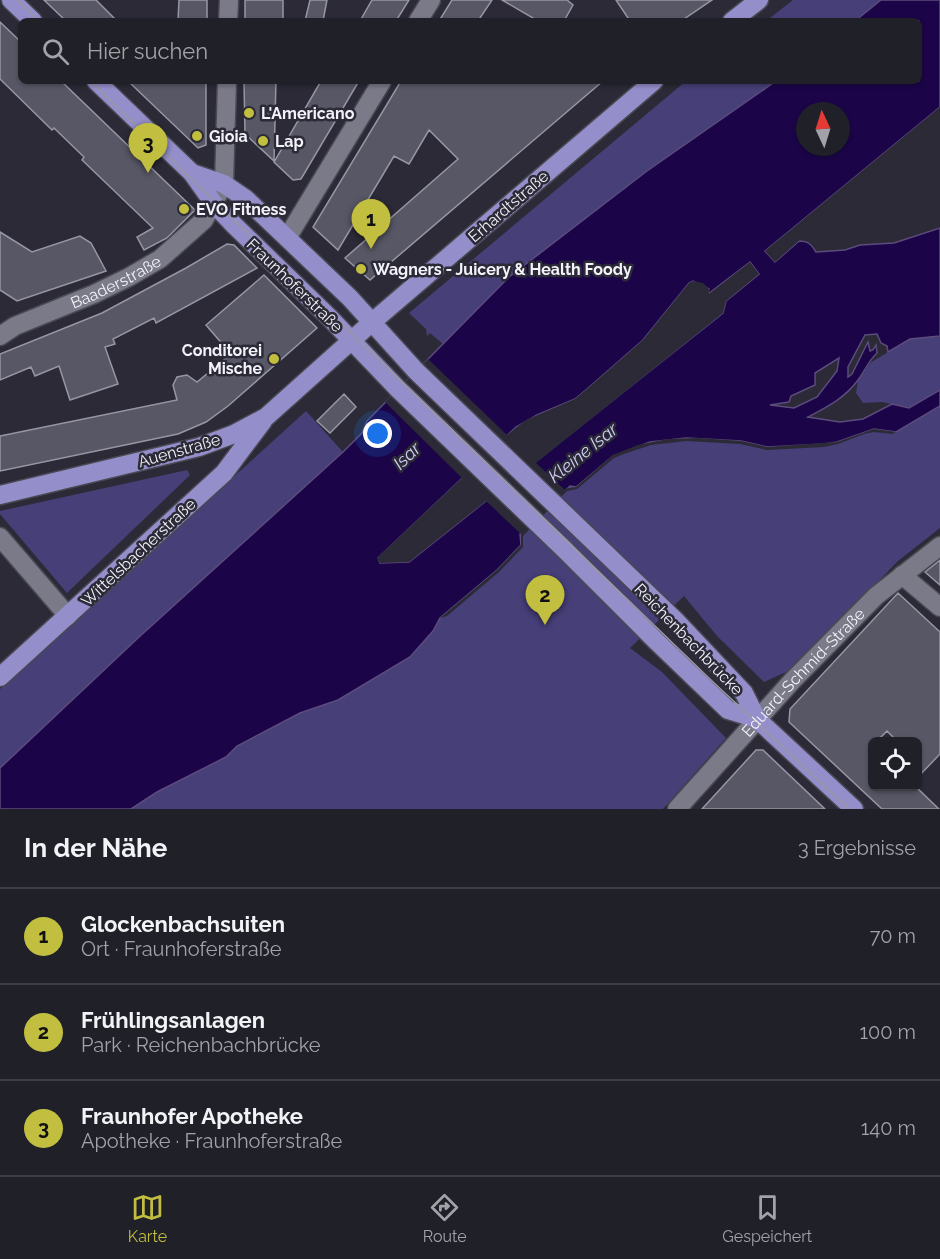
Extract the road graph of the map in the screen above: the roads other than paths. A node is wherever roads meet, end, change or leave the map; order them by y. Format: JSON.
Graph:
{"nodes":[{"id":1,"x":11,"y":0,"type":"edge"},
{"id":2,"x":229,"y":0,"type":"edge"},
{"id":3,"x":431,"y":0,"type":"edge"},
{"id":4,"x":759,"y":0,"type":"edge"},
{"id":5,"x":30,"y":18,"type":"edge"},
{"id":6,"x":228,"y":18,"type":"edge"},
{"id":7,"x":420,"y":18,"type":"edge"},
{"id":8,"x":736,"y":18,"type":"edge"},
{"id":9,"x":99,"y":84,"type":"edge"},
{"id":10,"x":227,"y":84,"type":"edge"},
{"id":11,"x":380,"y":84,"type":"edge"},
{"id":12,"x":650,"y":84,"type":"edge"},
{"id":13,"x":192,"y":173,"type":"junction"},
{"id":14,"x":224,"y":184,"type":"junction"},
{"id":15,"x":213,"y":204,"type":"junction"},
{"id":16,"x":287,"y":238,"type":"junction"},
{"id":17,"x":361,"y":332,"type":"junction"},
{"id":18,"x":0,"y":336,"type":"edge"},
{"id":19,"x":266,"y":417,"type":"junction"},
{"id":20,"x":0,"y":495,"type":"edge"},
{"id":21,"x":0,"y":537,"type":"edge"},
{"id":22,"x":940,"y":546,"type":"edge"},
{"id":23,"x":902,"y":575,"type":"junction"},
{"id":24,"x":940,"y":607,"type":"edge"},
{"id":25,"x":68,"y":616,"type":"junction"},
{"id":26,"x":0,"y":677,"type":"edge"},
{"id":27,"x":758,"y":719,"type":"junction"},
{"id":28,"x":677,"y":809,"type":"edge"},
{"id":29,"x":854,"y":809,"type":"edge"}],
"edges":[{"from":1,"to":5,"type":"main road"},
{"from":2,"to":6,"type":"street"},
{"from":3,"to":7,"type":"street"},
{"from":4,"to":8,"type":"main road"},
{"from":9,"to":13,"type":"main road","name":"Fraunhoferstraße"},
{"from":10,"to":14,"type":"street"},
{"from":11,"to":16,"type":"street"},
{"from":12,"to":17,"type":"main road","name":"Erhardtstraße"},
{"from":13,"to":14,"type":"main road","name":"Fraunhoferstraße"},
{"from":13,"to":15,"type":"main road","name":"Fraunhoferstraße"},
{"from":14,"to":15,"type":"street"},
{"from":14,"to":16,"type":"main road","name":"Fraunhoferstraße"},
{"from":15,"to":17,"type":"main road","name":"Fraunhoferstraße"},
{"from":15,"to":18,"type":"street","name":"Baaderstraße"},
{"from":16,"to":17,"type":"main road","name":"Fraunhoferstraße"},
{"from":17,"to":19,"type":"main road","name":"Auenstraße"},
{"from":17,"to":27,"type":"main road","name":"Reichenbachbrücke"},
{"from":17,"to":27,"type":"main road","name":"Reichenbachbrücke"},
{"from":19,"to":20,"type":"main road","name":"Auenstraße"},
{"from":19,"to":25,"type":"main road","name":"Wittelsbacherstraße"},
{"from":21,"to":25,"type":"street"},
{"from":22,"to":23,"type":"street","name":"Eduard-Schmid-Straße"},
{"from":23,"to":24,"type":"street"},
{"from":23,"to":27,"type":"street","name":"Eduard-Schmid-Straße"},
{"from":25,"to":26,"type":"main road","name":"Wittelsbacherstraße"},
{"from":27,"to":28,"type":"street","name":"Eduard-Schmid-Straße"},
{"from":27,"to":29,"type":"main road"}]}
